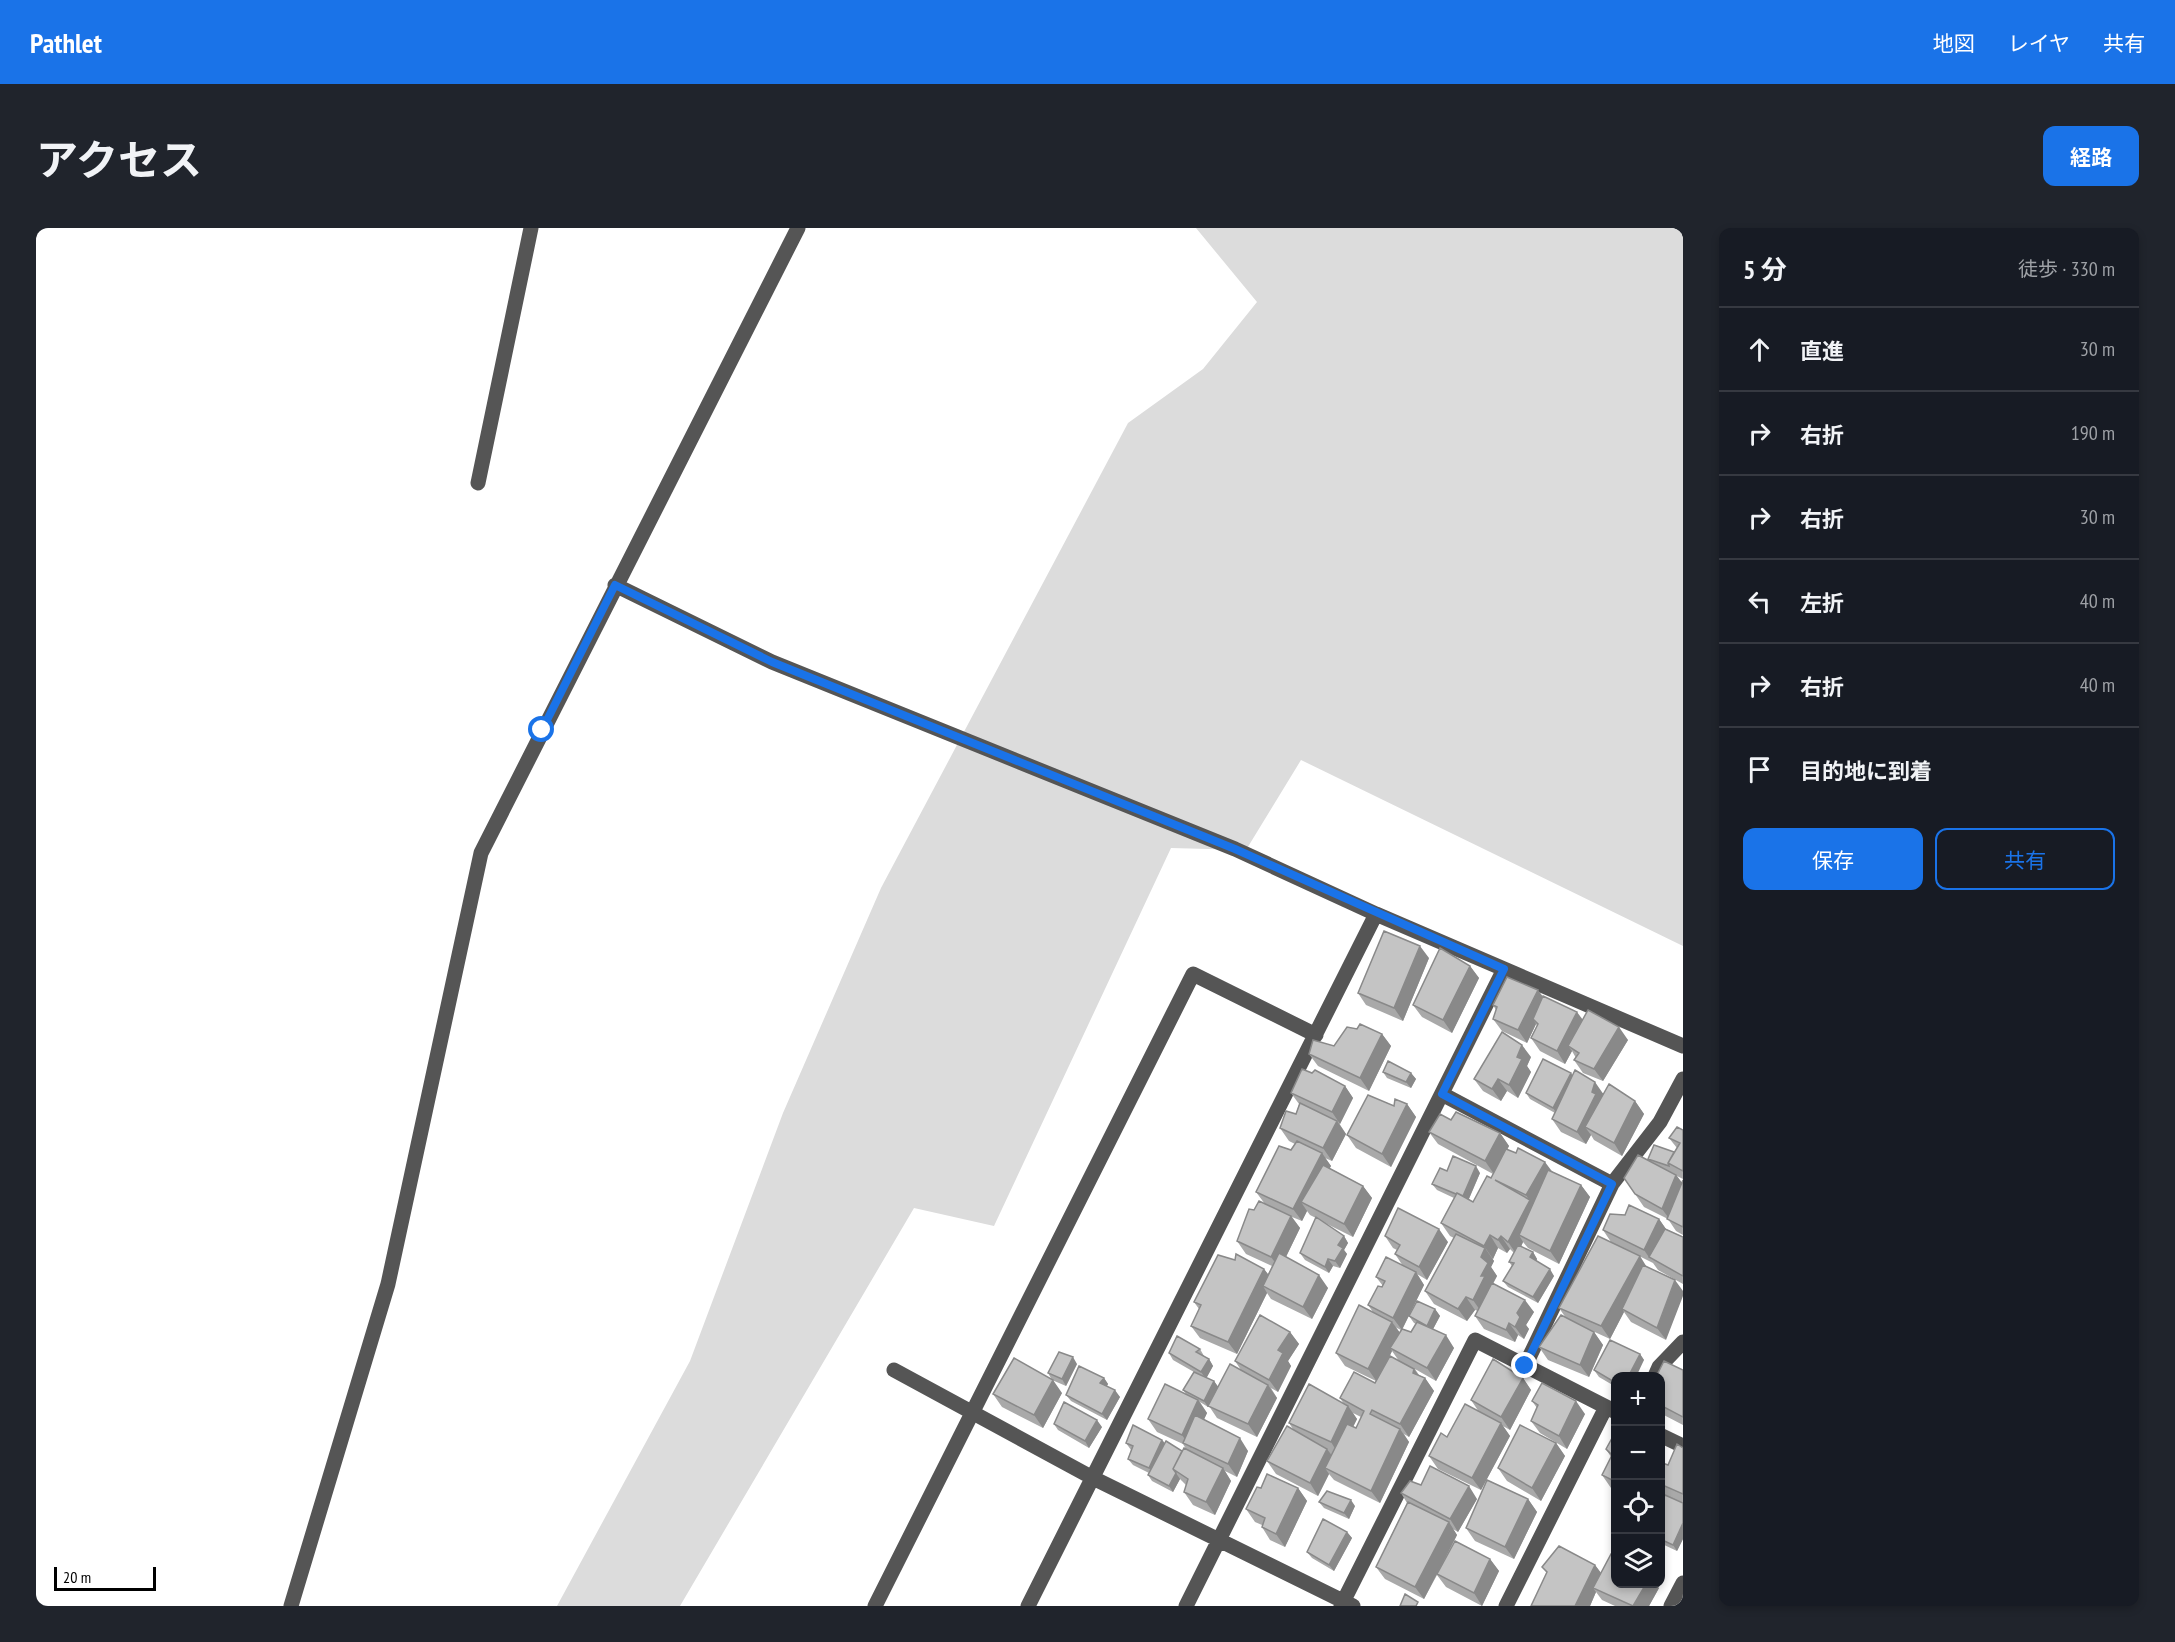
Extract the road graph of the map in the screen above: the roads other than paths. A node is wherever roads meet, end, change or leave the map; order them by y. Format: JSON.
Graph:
{"nodes":[{"id":1,"x":531,"y":228,"type":"edge"},
{"id":2,"x":798,"y":228,"type":"edge"},
{"id":3,"x":478,"y":483,"type":"dead end"},
{"id":4,"x":615,"y":585,"type":"junction"},
{"id":5,"x":1376,"y":914,"type":"junction"},
{"id":6,"x":1504,"y":969,"type":"junction"},
{"id":7,"x":1316,"y":1035,"type":"junction"},
{"id":8,"x":1683,"y":1046,"type":"edge"},
{"id":9,"x":1683,"y":1079,"type":"edge"},
{"id":10,"x":1442,"y":1094,"type":"junction"},
{"id":11,"x":1612,"y":1184,"type":"junction"},
{"id":12,"x":1683,"y":1342,"type":"edge"},
{"id":13,"x":1525,"y":1366,"type":"junction"},
{"id":14,"x":894,"y":1371,"type":"dead end"},
{"id":15,"x":1657,"y":1372,"type":"edge"},
{"id":16,"x":1611,"y":1409,"type":"edge"},
{"id":17,"x":972,"y":1414,"type":"junction"},
{"id":18,"x":1665,"y":1437,"type":"edge"},
{"id":19,"x":1683,"y":1446,"type":"edge"},
{"id":20,"x":1093,"y":1478,"type":"junction"},
{"id":21,"x":1219,"y":1538,"type":"junction"},
{"id":22,"x":1683,"y":1583,"type":"edge"},
{"id":23,"x":1346,"y":1604,"type":"edge"},
{"id":24,"x":291,"y":1606,"type":"edge"},
{"id":25,"x":875,"y":1606,"type":"edge"},
{"id":26,"x":1028,"y":1606,"type":"edge"},
{"id":27,"x":1186,"y":1606,"type":"edge"},
{"id":28,"x":1506,"y":1606,"type":"edge"},
{"id":29,"x":1671,"y":1606,"type":"edge"}],
"edges":[{"from":1,"to":3,"type":"street"},
{"from":2,"to":4,"type":"street"},
{"from":4,"to":5,"type":"street"},
{"from":4,"to":24,"type":"street"},
{"from":5,"to":6,"type":"street"},
{"from":5,"to":7,"type":"street"},
{"from":6,"to":8,"type":"street"},
{"from":6,"to":10,"type":"street"},
{"from":7,"to":17,"type":"street"},
{"from":7,"to":20,"type":"street"},
{"from":9,"to":11,"type":"street"},
{"from":10,"to":11,"type":"street"},
{"from":10,"to":21,"type":"street"},
{"from":11,"to":13,"type":"street"},
{"from":12,"to":15,"type":"street"},
{"from":13,"to":16,"type":"street"},
{"from":13,"to":23,"type":"street"},
{"from":14,"to":17,"type":"street"},
{"from":16,"to":28,"type":"street"},
{"from":17,"to":20,"type":"street"},
{"from":17,"to":25,"type":"street"},
{"from":18,"to":19,"type":"street"},
{"from":20,"to":21,"type":"street"},
{"from":20,"to":26,"type":"street"},
{"from":21,"to":23,"type":"street"},
{"from":21,"to":27,"type":"street"},
{"from":22,"to":29,"type":"street"}]}
